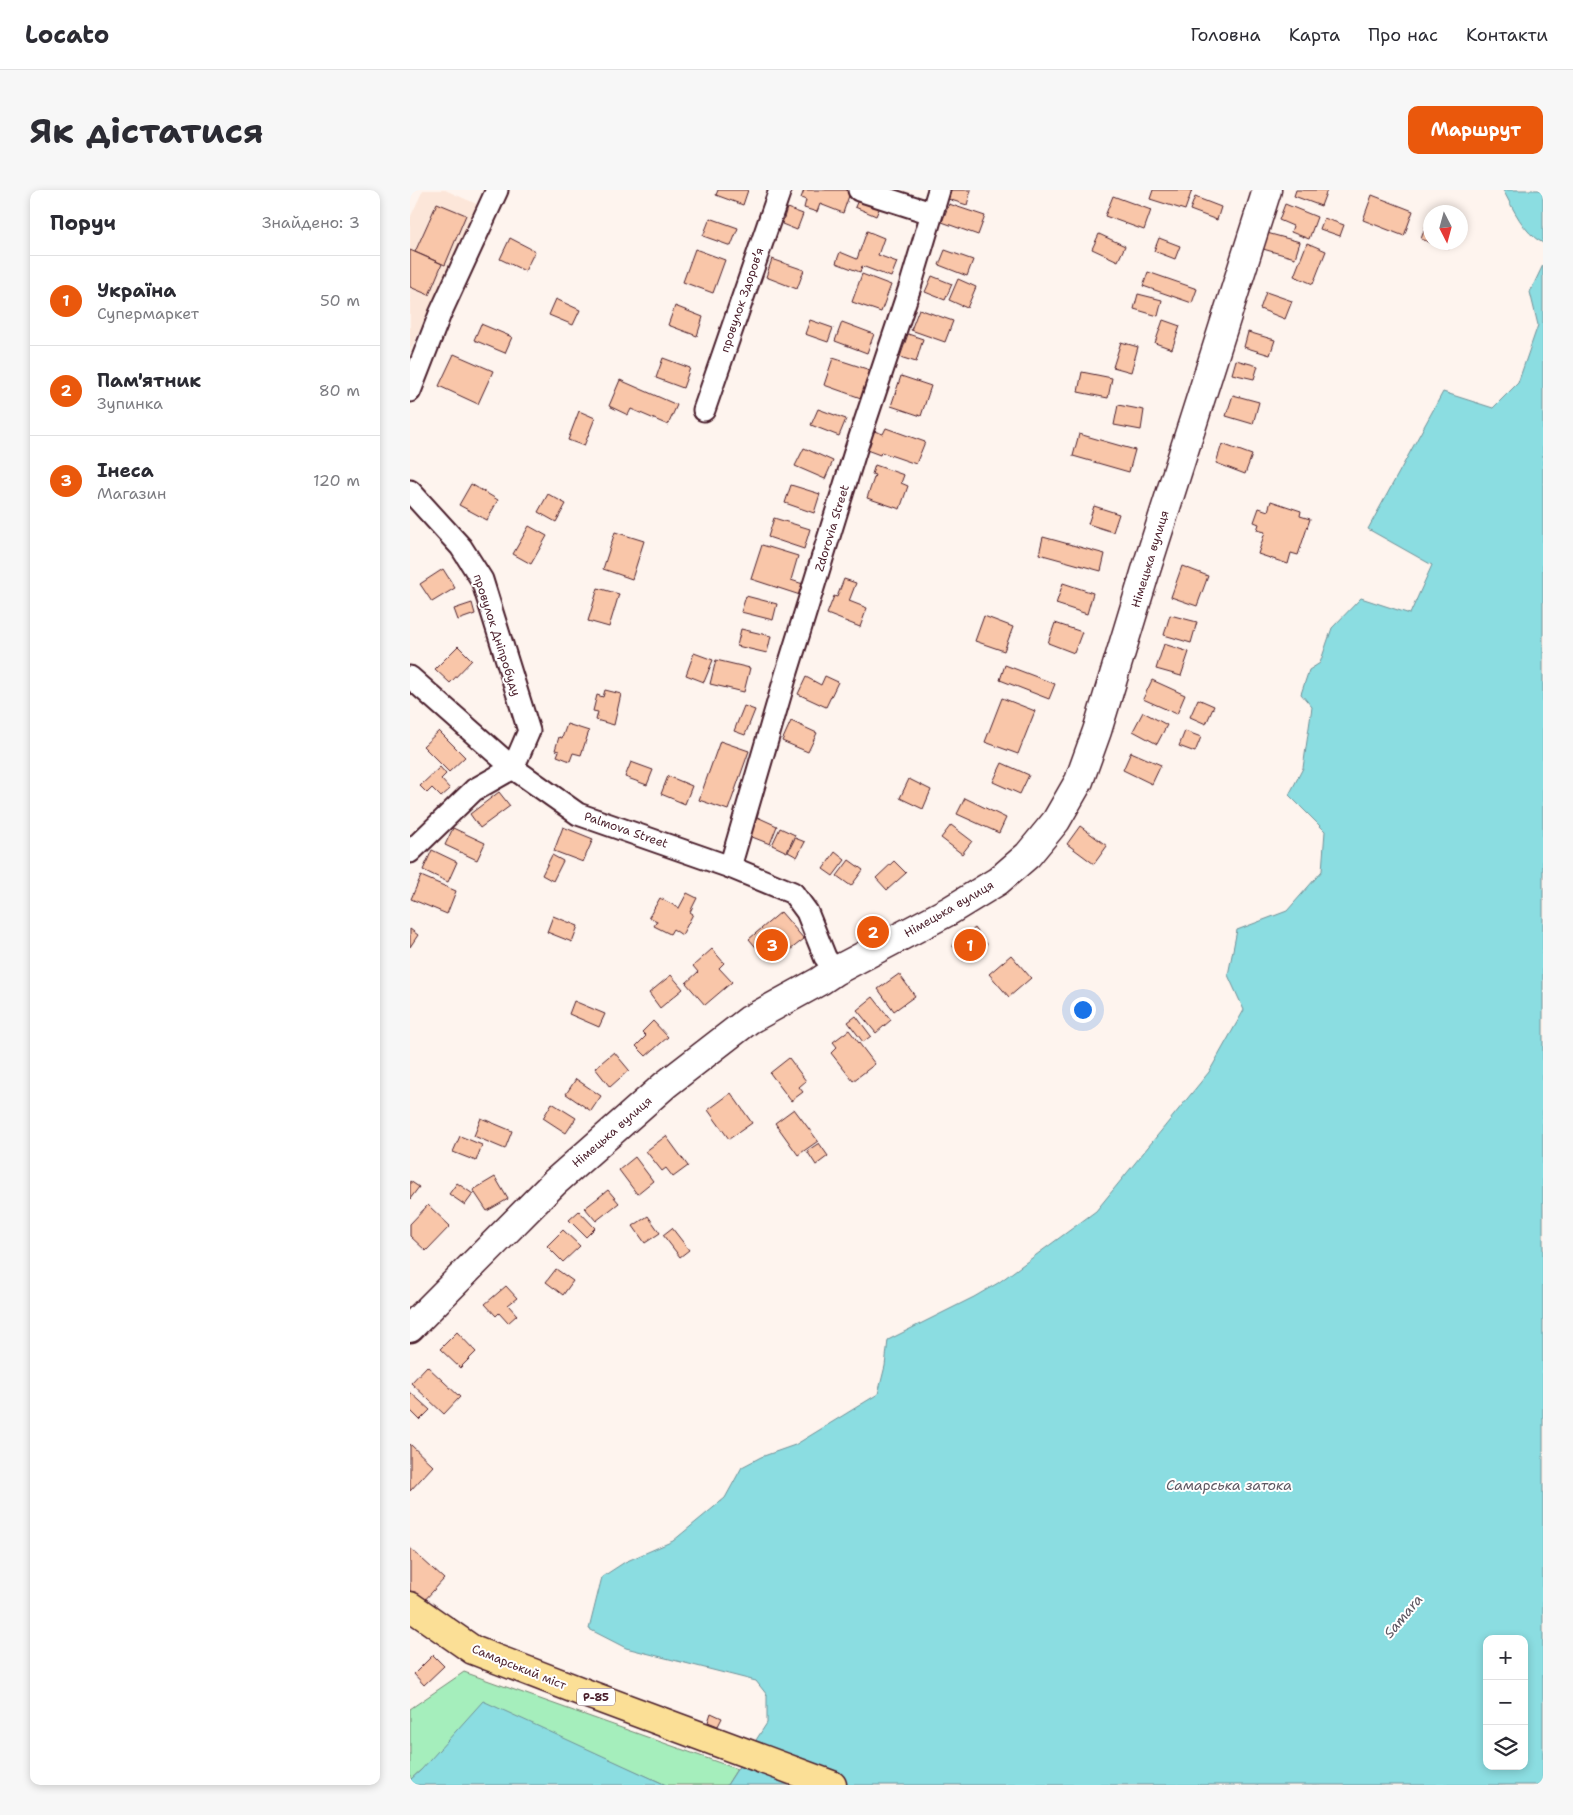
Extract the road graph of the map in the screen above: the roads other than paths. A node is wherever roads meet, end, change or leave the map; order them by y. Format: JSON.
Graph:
{"nodes":[{"id":1,"x":497,"y":190,"type":"edge"},
{"id":2,"x":780,"y":190,"type":"edge"},
{"id":3,"x":859,"y":190,"type":"edge"},
{"id":4,"x":939,"y":190,"type":"edge"},
{"id":5,"x":1267,"y":190,"type":"edge"},
{"id":6,"x":931,"y":213,"type":"junction"},
{"id":7,"x":410,"y":391,"type":"edge"},
{"id":8,"x":704,"y":410,"type":"dead end"},
{"id":9,"x":410,"y":491,"type":"edge"},
{"id":10,"x":410,"y":677,"type":"edge"},
{"id":11,"x":513,"y":768,"type":"junction"},
{"id":12,"x":410,"y":852,"type":"edge"},
{"id":13,"x":730,"y":867,"type":"junction"},
{"id":14,"x":835,"y":971,"type":"junction"},
{"id":15,"x":410,"y":1328,"type":"edge"},
{"id":16,"x":410,"y":1606,"type":"edge"},
{"id":17,"x":410,"y":1630,"type":"edge"},
{"id":18,"x":472,"y":1650,"type":"junction"},
{"id":19,"x":832,"y":1785,"type":"edge"}],
"edges":[{"from":1,"to":7,"type":"street"},
{"from":2,"to":8,"type":"street","name":"провулок Здоровʼя"},
{"from":3,"to":6,"type":"street"},
{"from":4,"to":6,"type":"street","name":"Zdorovia Street"},
{"from":5,"to":14,"type":"main road","name":"Німецька вулиця"},
{"from":6,"to":13,"type":"street","name":"Zdorovia Street"},
{"from":9,"to":11,"type":"street","name":"провулок Дніпробуду"},
{"from":10,"to":11,"type":"street","name":"Palmova Street"},
{"from":11,"to":12,"type":"street"},
{"from":11,"to":13,"type":"street","name":"Palmova Street"},
{"from":13,"to":14,"type":"street","name":"Palmova Street"},
{"from":14,"to":15,"type":"main road","name":"Німецька вулиця"},
{"from":16,"to":18,"type":"main road","name":"Самарський міст","number":"Р-85"},
{"from":17,"to":18,"type":"main road"},
{"from":18,"to":19,"type":"main road","name":"Самарський міст","number":"Р-85"}]}
